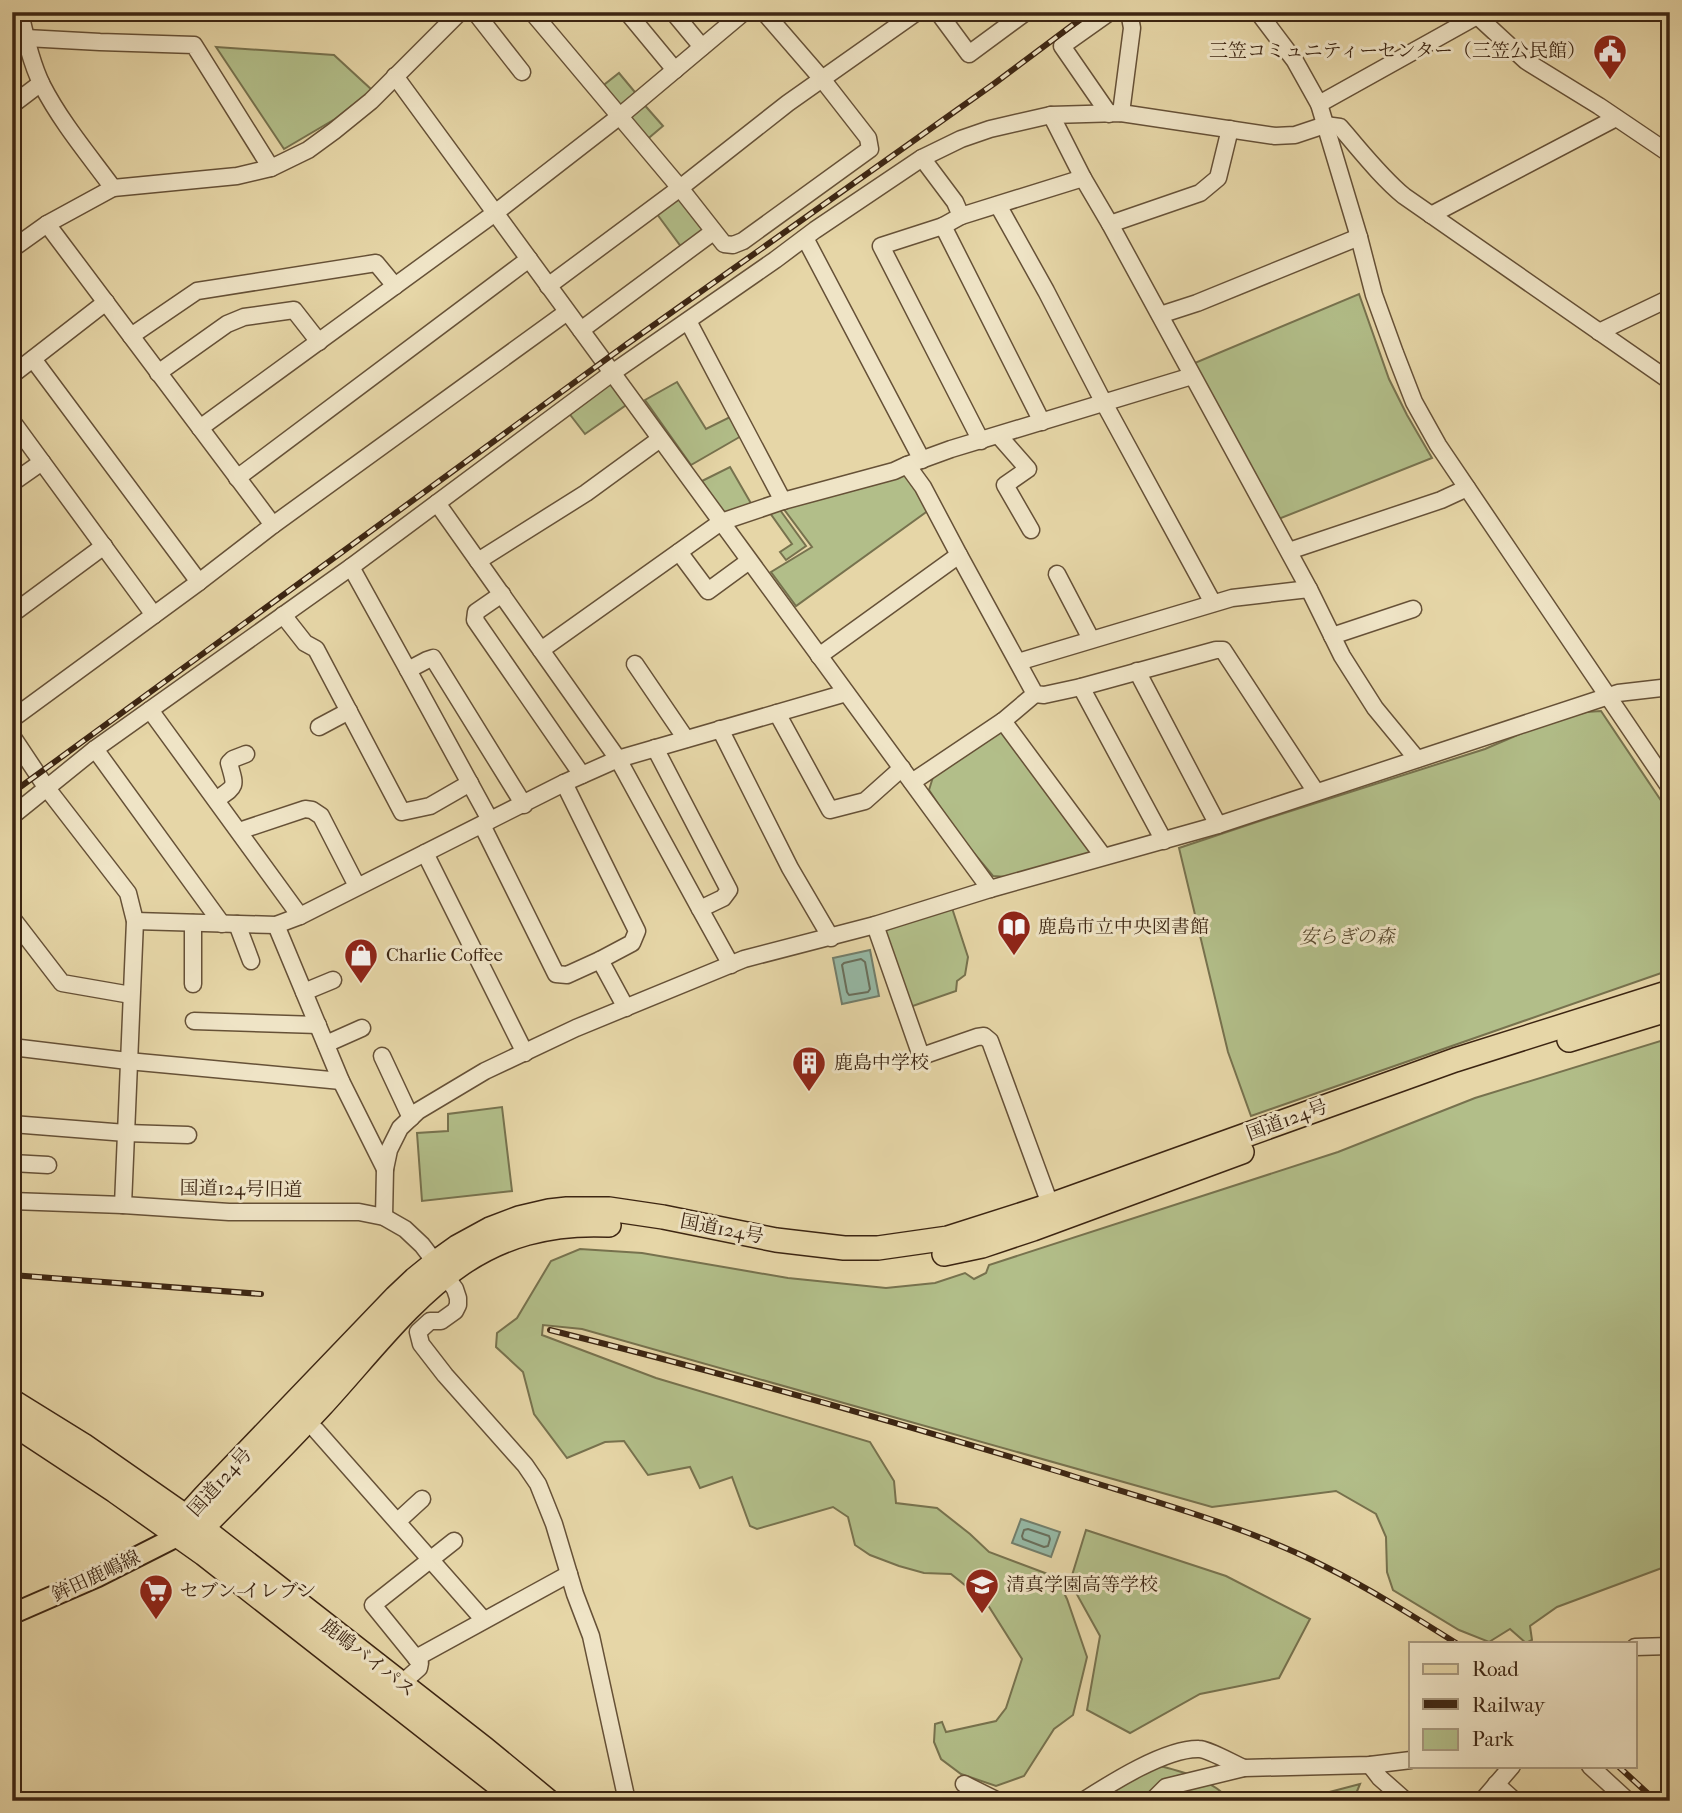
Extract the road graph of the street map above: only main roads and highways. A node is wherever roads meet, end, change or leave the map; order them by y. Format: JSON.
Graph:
{"nodes":[{"id":1,"x":1670,"y":992,"type":"edge"},
{"id":2,"x":1670,"y":1009,"type":"edge"},
{"id":3,"x":1053,"y":1213,"type":"junction"},
{"id":4,"x":12,"y":1401,"type":"edge"},
{"id":5,"x":12,"y":1423,"type":"edge"},
{"id":6,"x":189,"y":1527,"type":"junction"},
{"id":7,"x":12,"y":1614,"type":"edge"},
{"id":8,"x":519,"y":1801,"type":"edge"},
{"id":9,"x":548,"y":1801,"type":"edge"}],
"edges":[{"from":1,"to":3,"type":"highway","name":"国道124号"},
{"from":2,"to":3,"type":"highway","name":"国道124号"},
{"from":3,"to":6,"type":"highway","name":"国道124号"},
{"from":4,"to":6,"type":"highway","name":"鹿嶋バイパス"},
{"from":5,"to":6,"type":"highway","name":"鹿嶋バイパス"},
{"from":6,"to":7,"type":"main road","name":"鉾田鹿嶋線"},
{"from":6,"to":8,"type":"highway","name":"鹿嶋バイパス"},
{"from":6,"to":9,"type":"highway","name":"鹿嶋バイパス"}]}
